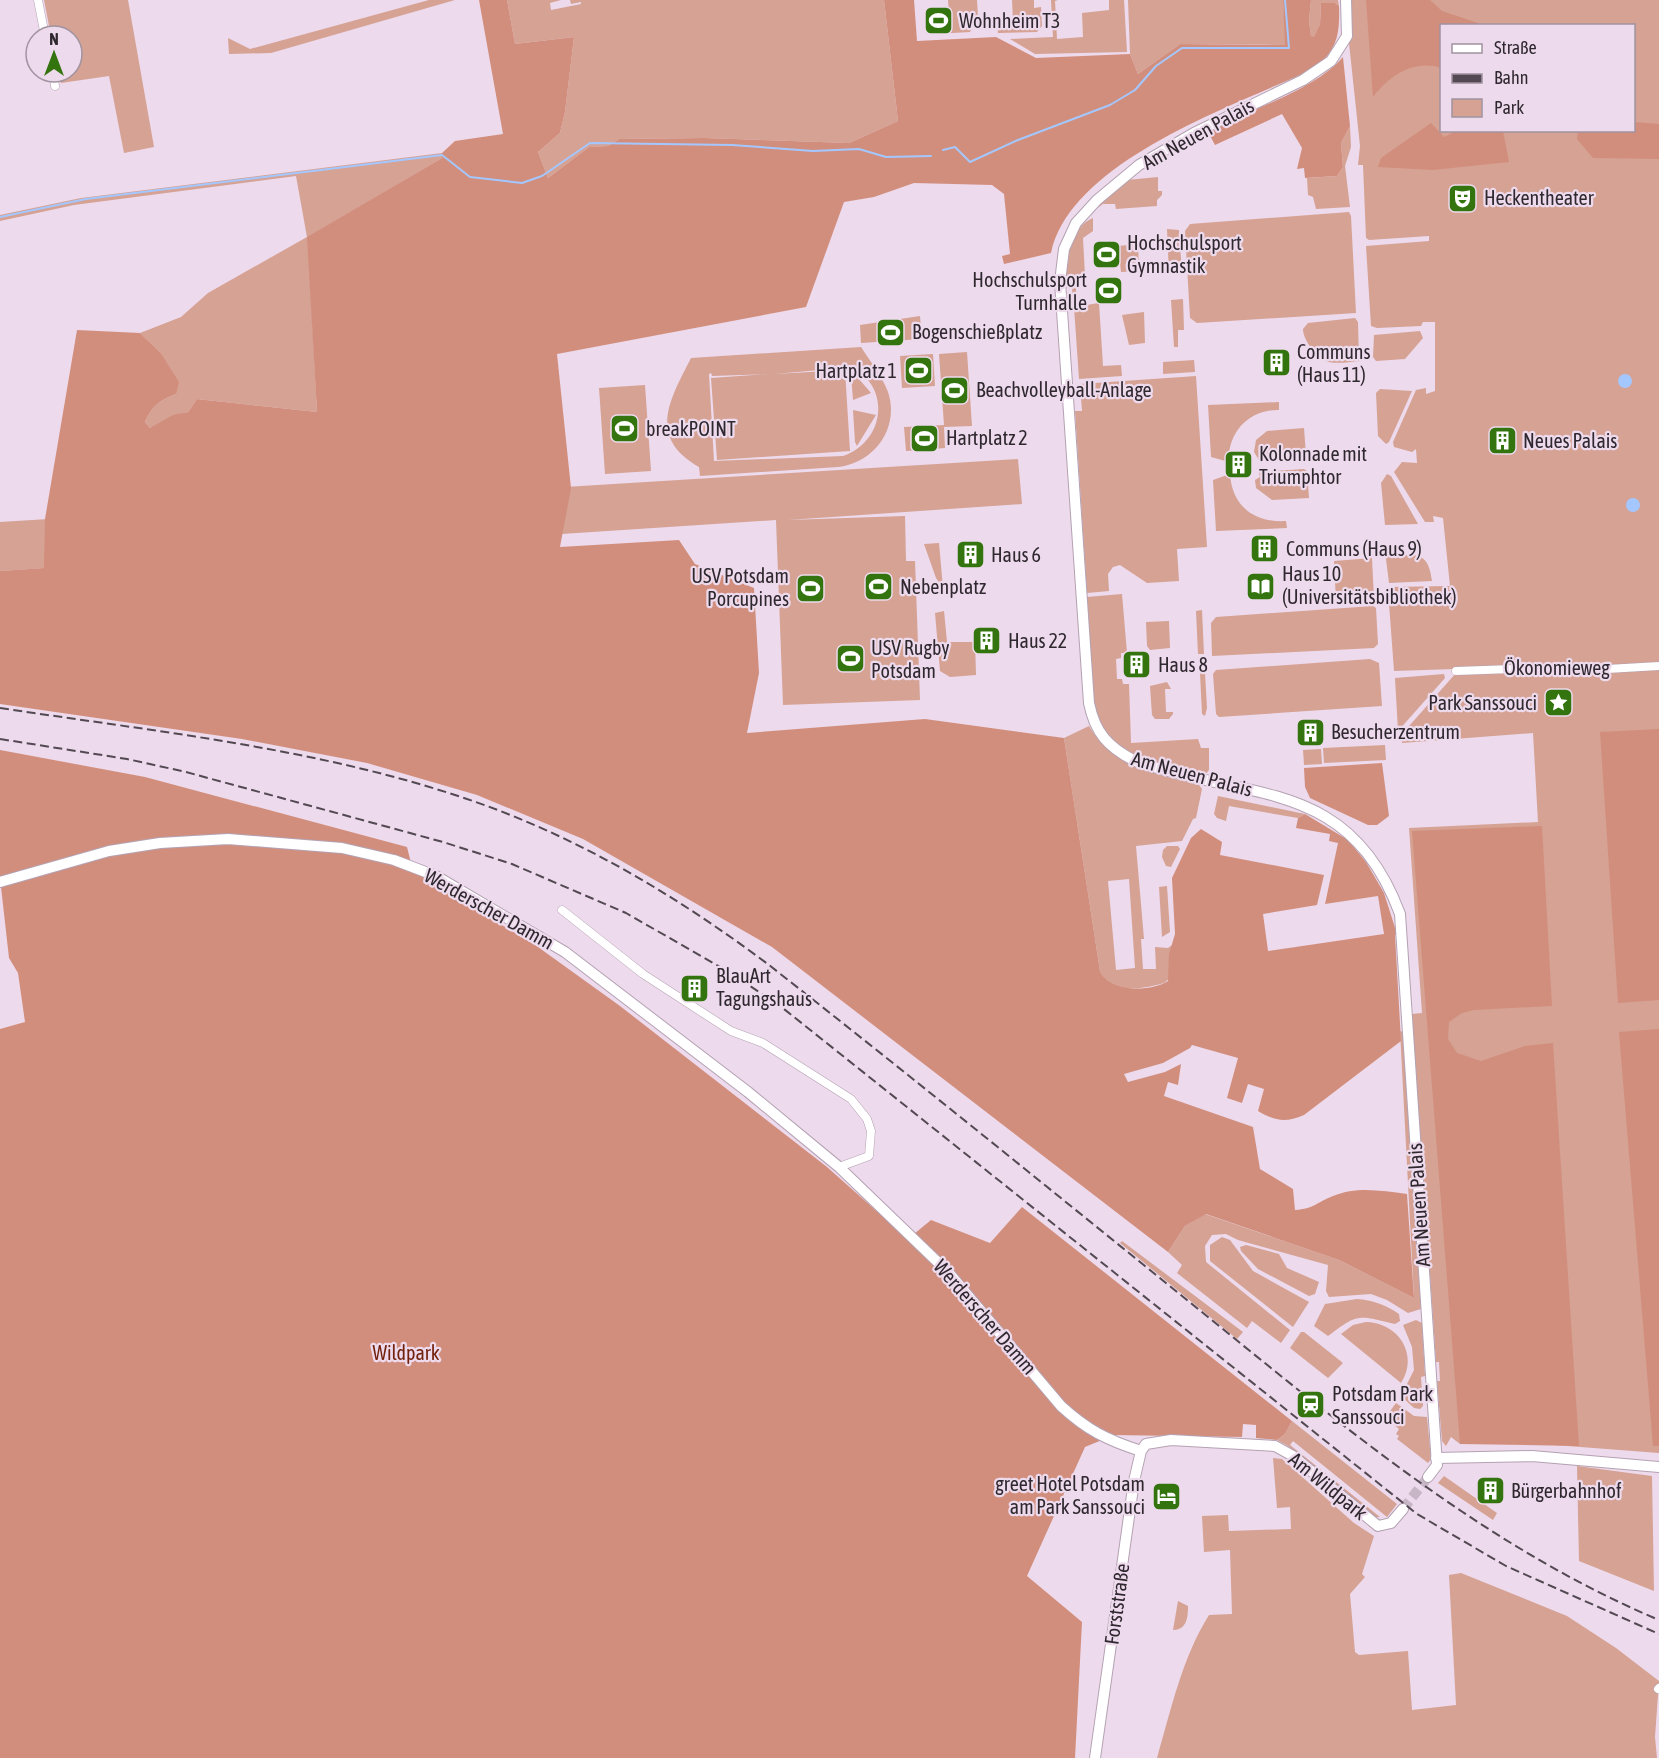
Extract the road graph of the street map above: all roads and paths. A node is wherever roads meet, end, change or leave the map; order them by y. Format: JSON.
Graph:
{"nodes":[{"id":1,"x":38,"y":0,"type":"edge"},
{"id":2,"x":1346,"y":0,"type":"edge"},
{"id":3,"x":43,"y":24,"type":"edge"},
{"id":4,"x":1659,"y":666,"type":"edge"},
{"id":5,"x":1456,"y":671,"type":"dead end"},
{"id":6,"x":0,"y":882,"type":"edge"},
{"id":7,"x":562,"y":910,"type":"dead end"},
{"id":8,"x":839,"y":1167,"type":"junction"},
{"id":9,"x":1141,"y":1451,"type":"junction"},
{"id":10,"x":1436,"y":1458,"type":"junction"},
{"id":11,"x":1659,"y":1467,"type":"edge"},
{"id":12,"x":1428,"y":1477,"type":"tunnel mouth"},
{"id":13,"x":1403,"y":1509,"type":"tunnel mouth"},
{"id":14,"x":1095,"y":1758,"type":"edge"}],
"edges":[{"from":1,"to":3,"type":"street"},
{"from":2,"to":10,"type":"street","name":"Am Neuen Palais"},
{"from":4,"to":5,"type":"street","name":"Ökonomieweg"},
{"from":6,"to":8,"type":"street","name":"Werderscher Damm"},
{"from":7,"to":8,"type":"street","name":"Werderscher Damm"},
{"from":8,"to":9,"type":"street","name":"Werderscher Damm"},
{"from":9,"to":13,"type":"street","name":"Am Wildpark"},
{"from":9,"to":14,"type":"street","name":"Forststraße"},
{"from":10,"to":11,"type":"street"},
{"from":10,"to":12,"type":"street"}]}
